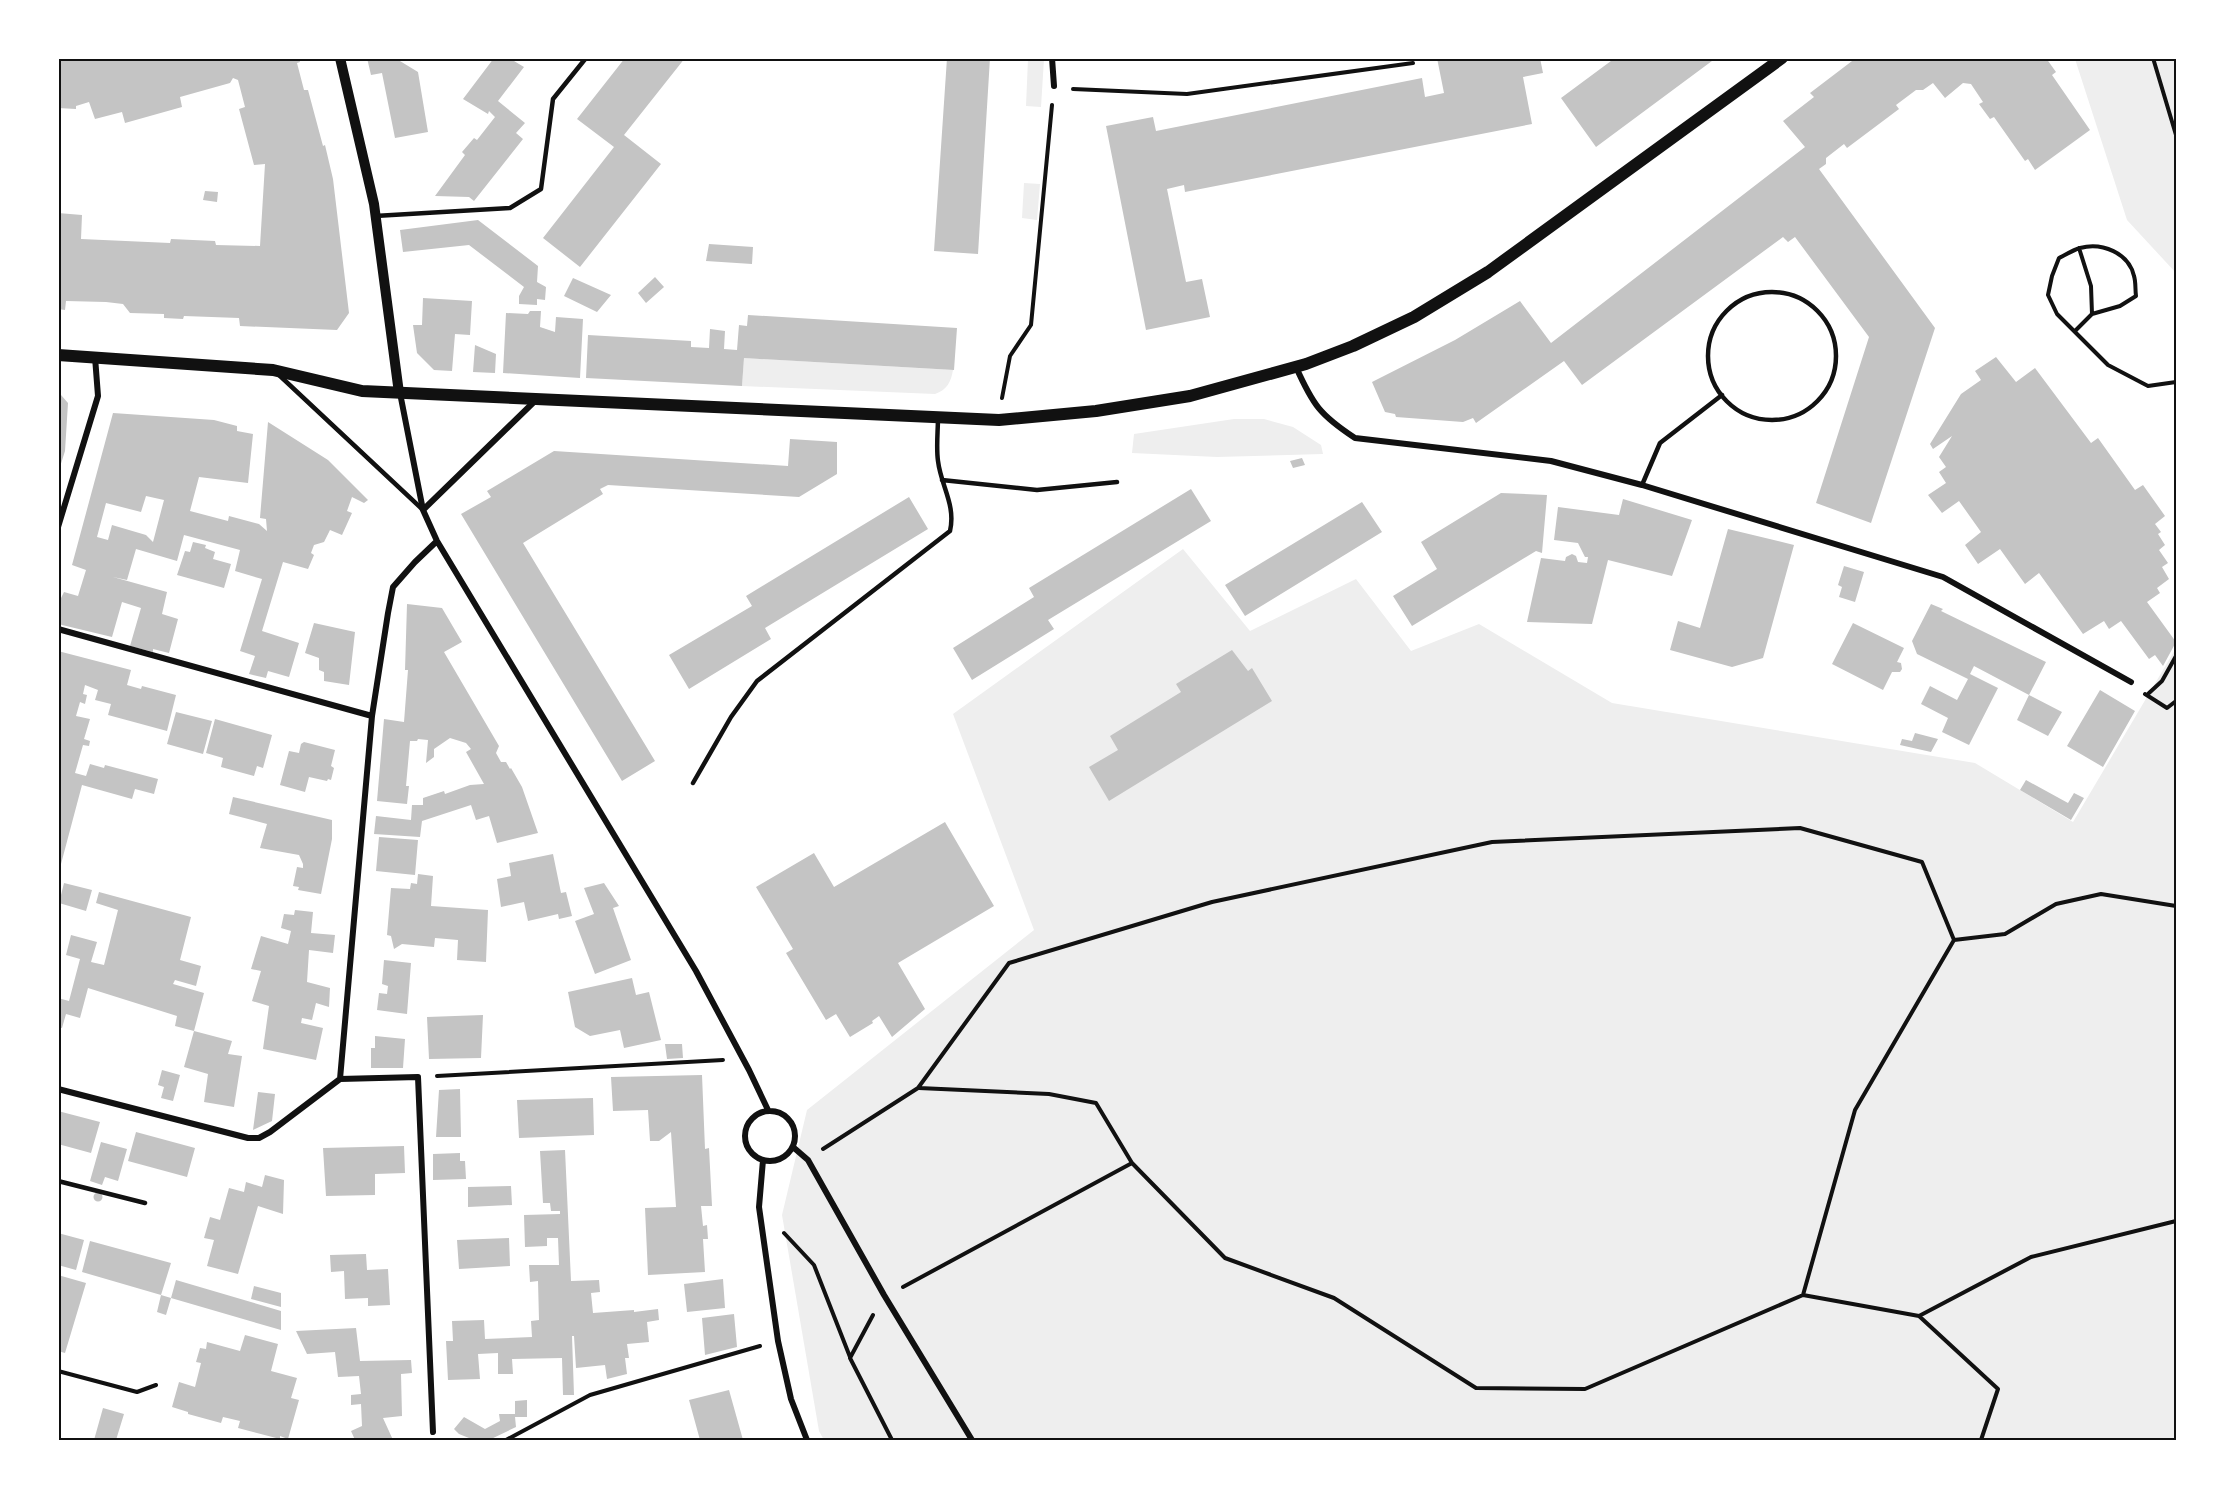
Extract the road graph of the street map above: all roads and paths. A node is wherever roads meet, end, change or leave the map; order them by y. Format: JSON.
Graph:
{"nodes":[{"id":1,"x":340,"y":58,"type":"edge"},
{"id":2,"x":586,"y":58,"type":"edge"},
{"id":3,"x":1052,"y":58,"type":"edge"},
{"id":4,"x":1782,"y":58,"type":"edge"},
{"id":5,"x":2153,"y":58,"type":"edge"},
{"id":6,"x":1413,"y":63,"type":"dead end"},
{"id":7,"x":1054,"y":86,"type":"junction"},
{"id":8,"x":2176,"y":135,"type":"edge"},
{"id":9,"x":375,"y":216,"type":"junction"},
{"id":10,"x":2079,"y":248,"type":"junction"},
{"id":11,"x":2092,"y":314,"type":"junction"},
{"id":12,"x":2076,"y":330,"type":"junction"},
{"id":13,"x":58,"y":355,"type":"edge"},
{"id":14,"x":95,"y":357,"type":"junction"},
{"id":15,"x":1296,"y":367,"type":"junction"},
{"id":16,"x":273,"y":370,"type":"junction"},
{"id":17,"x":2176,"y":382,"type":"edge"},
{"id":18,"x":399,"y":393,"type":"junction"},
{"id":19,"x":1722,"y":395,"type":"junction"},
{"id":20,"x":537,"y":399,"type":"junction"},
{"id":21,"x":938,"y":417,"type":"junction"},
{"id":22,"x":999,"y":420,"type":"junction"},
{"id":23,"x":942,"y":480,"type":"junction"},
{"id":24,"x":1117,"y":482,"type":"dead end"},
{"id":25,"x":1642,"y":485,"type":"junction"},
{"id":26,"x":423,"y":510,"type":"junction"},
{"id":27,"x":58,"y":527,"type":"edge"},
{"id":28,"x":436,"y":541,"type":"junction"},
{"id":29,"x":58,"y":629,"type":"edge"},
{"id":30,"x":2176,"y":656,"type":"edge"},
{"id":31,"x":2131,"y":682,"type":"dead end"},
{"id":32,"x":2176,"y":701,"type":"edge"},
{"id":33,"x":372,"y":716,"type":"junction"},
{"id":34,"x":693,"y":783,"type":"dead end"},
{"id":35,"x":2176,"y":906,"type":"edge"},
{"id":36,"x":1954,"y":939,"type":"junction"},
{"id":37,"x":712,"y":1060,"type":"dead end"},
{"id":38,"x":418,"y":1077,"type":"junction"},
{"id":39,"x":340,"y":1079,"type":"junction"},
{"id":40,"x":918,"y":1088,"type":"junction"},
{"id":41,"x":58,"y":1089,"type":"edge"},
{"id":42,"x":768,"y":1110,"type":"junction"},
{"id":43,"x":793,"y":1147,"type":"junction"},
{"id":44,"x":763,"y":1160,"type":"junction"},
{"id":45,"x":808,"y":1160,"type":"junction"},
{"id":46,"x":1132,"y":1163,"type":"junction"},
{"id":47,"x":58,"y":1181,"type":"edge"},
{"id":48,"x":145,"y":1203,"type":"dead end"},
{"id":49,"x":759,"y":1207,"type":"junction"},
{"id":50,"x":2176,"y":1221,"type":"edge"},
{"id":51,"x":884,"y":1295,"type":"junction"},
{"id":52,"x":1803,"y":1295,"type":"junction"},
{"id":53,"x":1919,"y":1316,"type":"junction"},
{"id":54,"x":778,"y":1341,"type":"junction"},
{"id":55,"x":850,"y":1358,"type":"junction"},
{"id":56,"x":58,"y":1371,"type":"edge"},
{"id":57,"x":156,"y":1385,"type":"dead end"},
{"id":58,"x":433,"y":1432,"type":"dead end"},
{"id":59,"x":506,"y":1440,"type":"edge"},
{"id":60,"x":807,"y":1440,"type":"edge"},
{"id":61,"x":892,"y":1440,"type":"edge"},
{"id":62,"x":972,"y":1440,"type":"edge"},
{"id":63,"x":1981,"y":1440,"type":"edge"}],
"edges":[{"from":1,"to":9,"type":"street"},
{"from":2,"to":9,"type":"lane"},
{"from":3,"to":7,"type":"street"},
{"from":4,"to":15,"type":"main road"},
{"from":5,"to":8,"type":"path"},
{"from":6,"to":7,"type":"path"},
{"from":7,"to":22,"type":"path"},
{"from":9,"to":18,"type":"street"},
{"from":10,"to":11,"type":"path"},
{"from":10,"to":11,"type":"path"},
{"from":10,"to":12,"type":"path"},
{"from":11,"to":12,"type":"path"},
{"from":12,"to":17,"type":"path"},
{"from":13,"to":14,"type":"main road"},
{"from":14,"to":16,"type":"main road"},
{"from":14,"to":27,"type":"street"},
{"from":15,"to":22,"type":"main road"},
{"from":15,"to":25,"type":"street"},
{"from":16,"to":18,"type":"main road"},
{"from":16,"to":26,"type":"lane"},
{"from":18,"to":20,"type":"main road"},
{"from":18,"to":26,"type":"street"},
{"from":19,"to":19,"type":"lane"},
{"from":19,"to":25,"type":"lane"},
{"from":20,"to":21,"type":"main road"},
{"from":20,"to":26,"type":"street"},
{"from":21,"to":22,"type":"main road"},
{"from":21,"to":23,"type":"lane"},
{"from":23,"to":24,"type":"lane"},
{"from":23,"to":34,"type":"lane"},
{"from":25,"to":31,"type":"street"},
{"from":26,"to":28,"type":"street"},
{"from":28,"to":33,"type":"street"},
{"from":28,"to":42,"type":"street"},
{"from":29,"to":33,"type":"street"},
{"from":30,"to":32,"type":"path"},
{"from":33,"to":39,"type":"street"},
{"from":35,"to":36,"type":"path"},
{"from":36,"to":40,"type":"path"},
{"from":36,"to":52,"type":"path"},
{"from":37,"to":38,"type":"path"},
{"from":38,"to":39,"type":"street"},
{"from":38,"to":58,"type":"street"},
{"from":39,"to":41,"type":"street"},
{"from":40,"to":45,"type":"path"},
{"from":40,"to":46,"type":"path"},
{"from":42,"to":43,"type":"street"},
{"from":42,"to":44,"type":"street"},
{"from":43,"to":44,"type":"street"},
{"from":43,"to":45,"type":"street"},
{"from":44,"to":49,"type":"street"},
{"from":45,"to":51,"type":"street"},
{"from":46,"to":51,"type":"path"},
{"from":46,"to":52,"type":"path"},
{"from":47,"to":48,"type":"lane"},
{"from":49,"to":54,"type":"street"},
{"from":49,"to":55,"type":"path"},
{"from":50,"to":53,"type":"path"},
{"from":51,"to":55,"type":"path"},
{"from":51,"to":62,"type":"street"},
{"from":52,"to":53,"type":"path"},
{"from":53,"to":63,"type":"path"},
{"from":54,"to":59,"type":"path"},
{"from":54,"to":60,"type":"street"},
{"from":55,"to":61,"type":"path"},
{"from":56,"to":57,"type":"path"}]}
